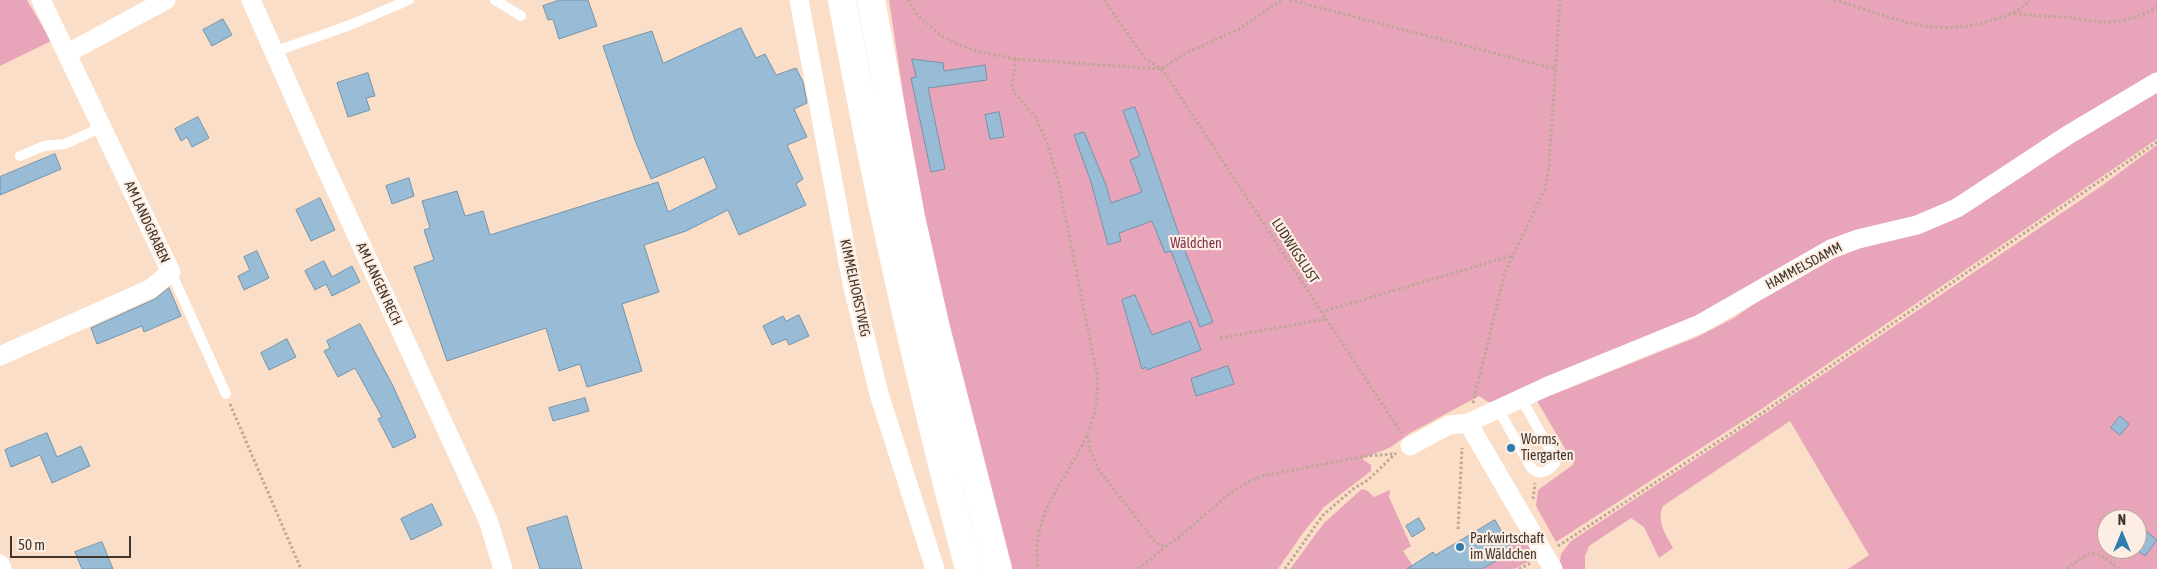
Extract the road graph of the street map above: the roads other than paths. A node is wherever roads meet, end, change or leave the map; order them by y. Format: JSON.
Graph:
{"nodes":[{"id":1,"x":41,"y":0,"type":"edge"},
{"id":2,"x":166,"y":0,"type":"edge"},
{"id":3,"x":251,"y":0,"type":"edge"},
{"id":4,"x":409,"y":0,"type":"edge"},
{"id":5,"x":495,"y":0,"type":"edge"},
{"id":6,"x":800,"y":0,"type":"edge"},
{"id":7,"x":842,"y":0,"type":"edge"},
{"id":8,"x":871,"y":0,"type":"edge"},
{"id":9,"x":521,"y":16,"type":"dead end"},
{"id":10,"x":274,"y":52,"type":"junction"},
{"id":11,"x":68,"y":53,"type":"junction"},
{"id":12,"x":2157,"y":82,"type":"edge"},
{"id":13,"x":102,"y":127,"type":"junction"},
{"id":14,"x":20,"y":156,"type":"dead end"},
{"id":15,"x":170,"y":272,"type":"junction"},
{"id":16,"x":0,"y":356,"type":"edge"},
{"id":17,"x":226,"y":394,"type":"road end"},
{"id":18,"x":1521,"y":398,"type":"junction"},
{"id":19,"x":1498,"y":409,"type":"junction"},
{"id":20,"x":1468,"y":423,"type":"junction"},
{"id":21,"x":1402,"y":450,"type":"road end"},
{"id":22,"x":0,"y":564,"type":"edge"},
{"id":23,"x":1550,"y":564,"type":"edge"},
{"id":24,"x":2,"y":569,"type":"edge"},
{"id":25,"x":503,"y":569,"type":"edge"},
{"id":26,"x":935,"y":569,"type":"edge"},
{"id":27,"x":969,"y":569,"type":"edge"},
{"id":28,"x":998,"y":569,"type":"edge"}],
"edges":[{"from":1,"to":11,"type":"street","name":"AM LANDGRABEN"},
{"from":2,"to":11,"type":"street"},
{"from":3,"to":10,"type":"street","name":"AM LANGEN RECH"},
{"from":4,"to":10,"type":"lane"},
{"from":5,"to":9,"type":"lane"},
{"from":6,"to":26,"type":"street","name":"KIMMELHORSTWEG"},
{"from":7,"to":27,"type":"highway"},
{"from":8,"to":28,"type":"highway"},
{"from":10,"to":25,"type":"street","name":"AM LANGEN RECH"},
{"from":11,"to":13,"type":"street","name":"AM LANDGRABEN"},
{"from":12,"to":18,"type":"street","name":"HAMMELSDAMM"},
{"from":13,"to":14,"type":"lane"},
{"from":13,"to":15,"type":"street","name":"AM LANDGRABEN"},
{"from":15,"to":16,"type":"street","name":"AM LANDGRABEN"},
{"from":15,"to":17,"type":"lane"},
{"from":18,"to":19,"type":"street","name":"HAMMELSDAMM"},
{"from":18,"to":19,"type":"lane"},
{"from":19,"to":20,"type":"street","name":"HAMMELSDAMM"},
{"from":20,"to":21,"type":"street","name":"HAMMELSDAMM"},
{"from":20,"to":23,"type":"street"},
{"from":22,"to":24,"type":"street"}]}
